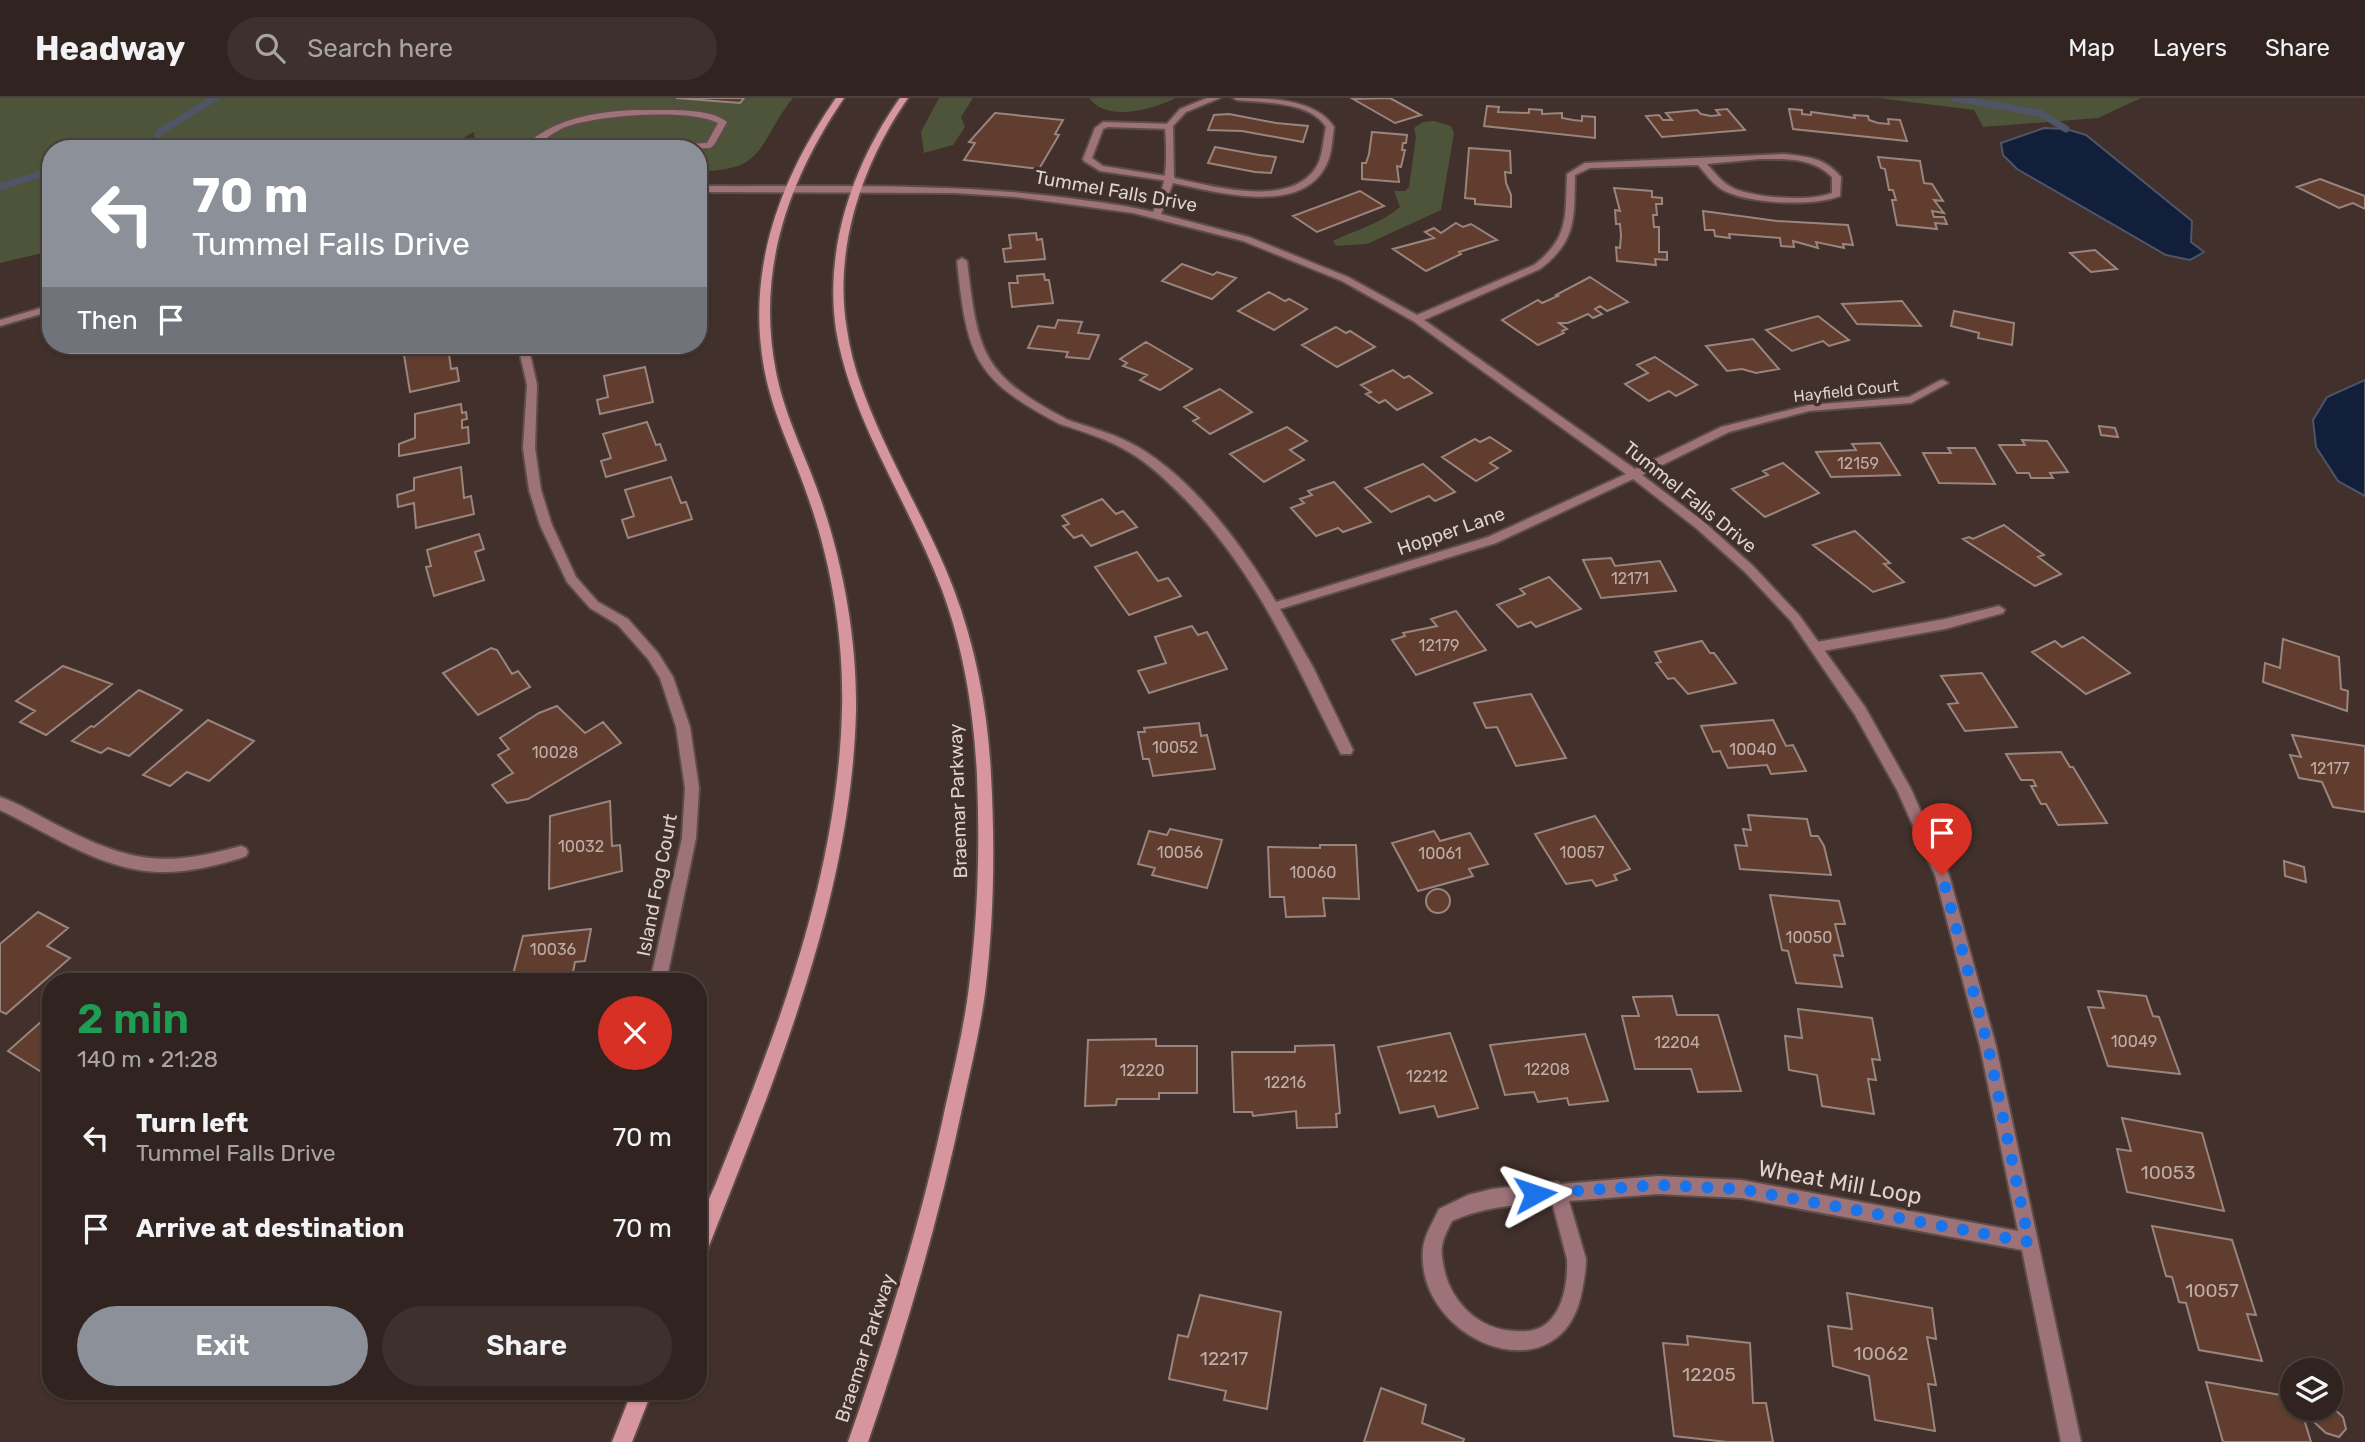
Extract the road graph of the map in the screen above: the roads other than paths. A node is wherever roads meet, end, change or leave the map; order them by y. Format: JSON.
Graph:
{"nodes":[{"id":1,"x":840,"y":98,"type":"edge"},
{"id":2,"x":904,"y":98,"type":"edge"},
{"id":3,"x":1216,"y":98,"type":"edge"},
{"id":4,"x":1237,"y":98,"type":"edge"},
{"id":5,"x":1169,"y":126,"type":"junction"},
{"id":6,"x":540,"y":140,"type":"edge"},
{"id":7,"x":707,"y":145,"type":"edge"},
{"id":8,"x":1700,"y":162,"type":"junction"},
{"id":9,"x":1172,"y":180,"type":"junction"},
{"id":10,"x":707,"y":189,"type":"edge"},
{"id":11,"x":786,"y":189,"type":"junction"},
{"id":12,"x":854,"y":190,"type":"junction"},
{"id":13,"x":1156,"y":215,"type":"junction"},
{"id":14,"x":962,"y":261,"type":"dead end"},
{"id":15,"x":42,"y":311,"type":"edge"},
{"id":16,"x":1417,"y":319,"type":"junction"},
{"id":17,"x":0,"y":323,"type":"edge"},
{"id":18,"x":525,"y":354,"type":"edge"},
{"id":19,"x":1943,"y":383,"type":"dead end"},
{"id":20,"x":1635,"y":475,"type":"junction"},
{"id":21,"x":1273,"y":607,"type":"junction"},
{"id":22,"x":1999,"y":610,"type":"dead end"},
{"id":23,"x":1817,"y":647,"type":"junction"},
{"id":24,"x":1346,"y":750,"type":"dead end"},
{"id":25,"x":0,"y":803,"type":"edge"},
{"id":26,"x":241,"y":852,"type":"dead end"},
{"id":27,"x":660,"y":973,"type":"edge"},
{"id":28,"x":1557,"y":1191,"type":"junction"},
{"id":29,"x":707,"y":1228,"type":"edge"},
{"id":30,"x":2029,"y":1242,"type":"junction"},
{"id":31,"x":638,"y":1400,"type":"edge"},
{"id":32,"x":622,"y":1442,"type":"edge"},
{"id":33,"x":858,"y":1442,"type":"edge"},
{"id":34,"x":2071,"y":1442,"type":"edge"}],
"edges":[{"from":1,"to":11,"type":"street"},
{"from":2,"to":12,"type":"street","name":"Braemar Parkway"},
{"from":3,"to":5,"type":"street"},
{"from":4,"to":9,"type":"street"},
{"from":5,"to":9,"type":"street"},
{"from":5,"to":9,"type":"street"},
{"from":6,"to":7,"type":"street"},
{"from":8,"to":8,"type":"street"},
{"from":8,"to":16,"type":"street"},
{"from":9,"to":13,"type":"street"},
{"from":10,"to":11,"type":"street","name":"Tummel Falls Drive"},
{"from":11,"to":12,"type":"street","name":"Tummel Falls Drive"},
{"from":11,"to":29,"type":"street"},
{"from":12,"to":13,"type":"street","name":"Tummel Falls Drive"},
{"from":12,"to":33,"type":"street","name":"Braemar Parkway"},
{"from":13,"to":16,"type":"street","name":"Tummel Falls Drive"},
{"from":14,"to":21,"type":"street"},
{"from":15,"to":17,"type":"street"},
{"from":16,"to":20,"type":"street","name":"Tummel Falls Drive"},
{"from":18,"to":27,"type":"street","name":"Island Fog Court"},
{"from":19,"to":20,"type":"street","name":"Hayfield Court"},
{"from":20,"to":21,"type":"street","name":"Hopper Lane"},
{"from":20,"to":23,"type":"street","name":"Tummel Falls Drive"},
{"from":21,"to":24,"type":"street"},
{"from":22,"to":23,"type":"street"},
{"from":23,"to":30,"type":"street","name":"Tummel Falls Drive"},
{"from":25,"to":26,"type":"street"},
{"from":28,"to":28,"type":"street","name":"Wheat Mill Loop"},
{"from":28,"to":30,"type":"street","name":"Wheat Mill Loop"},
{"from":30,"to":34,"type":"street","name":"Tummel Falls Drive"},
{"from":31,"to":32,"type":"street"}]}
